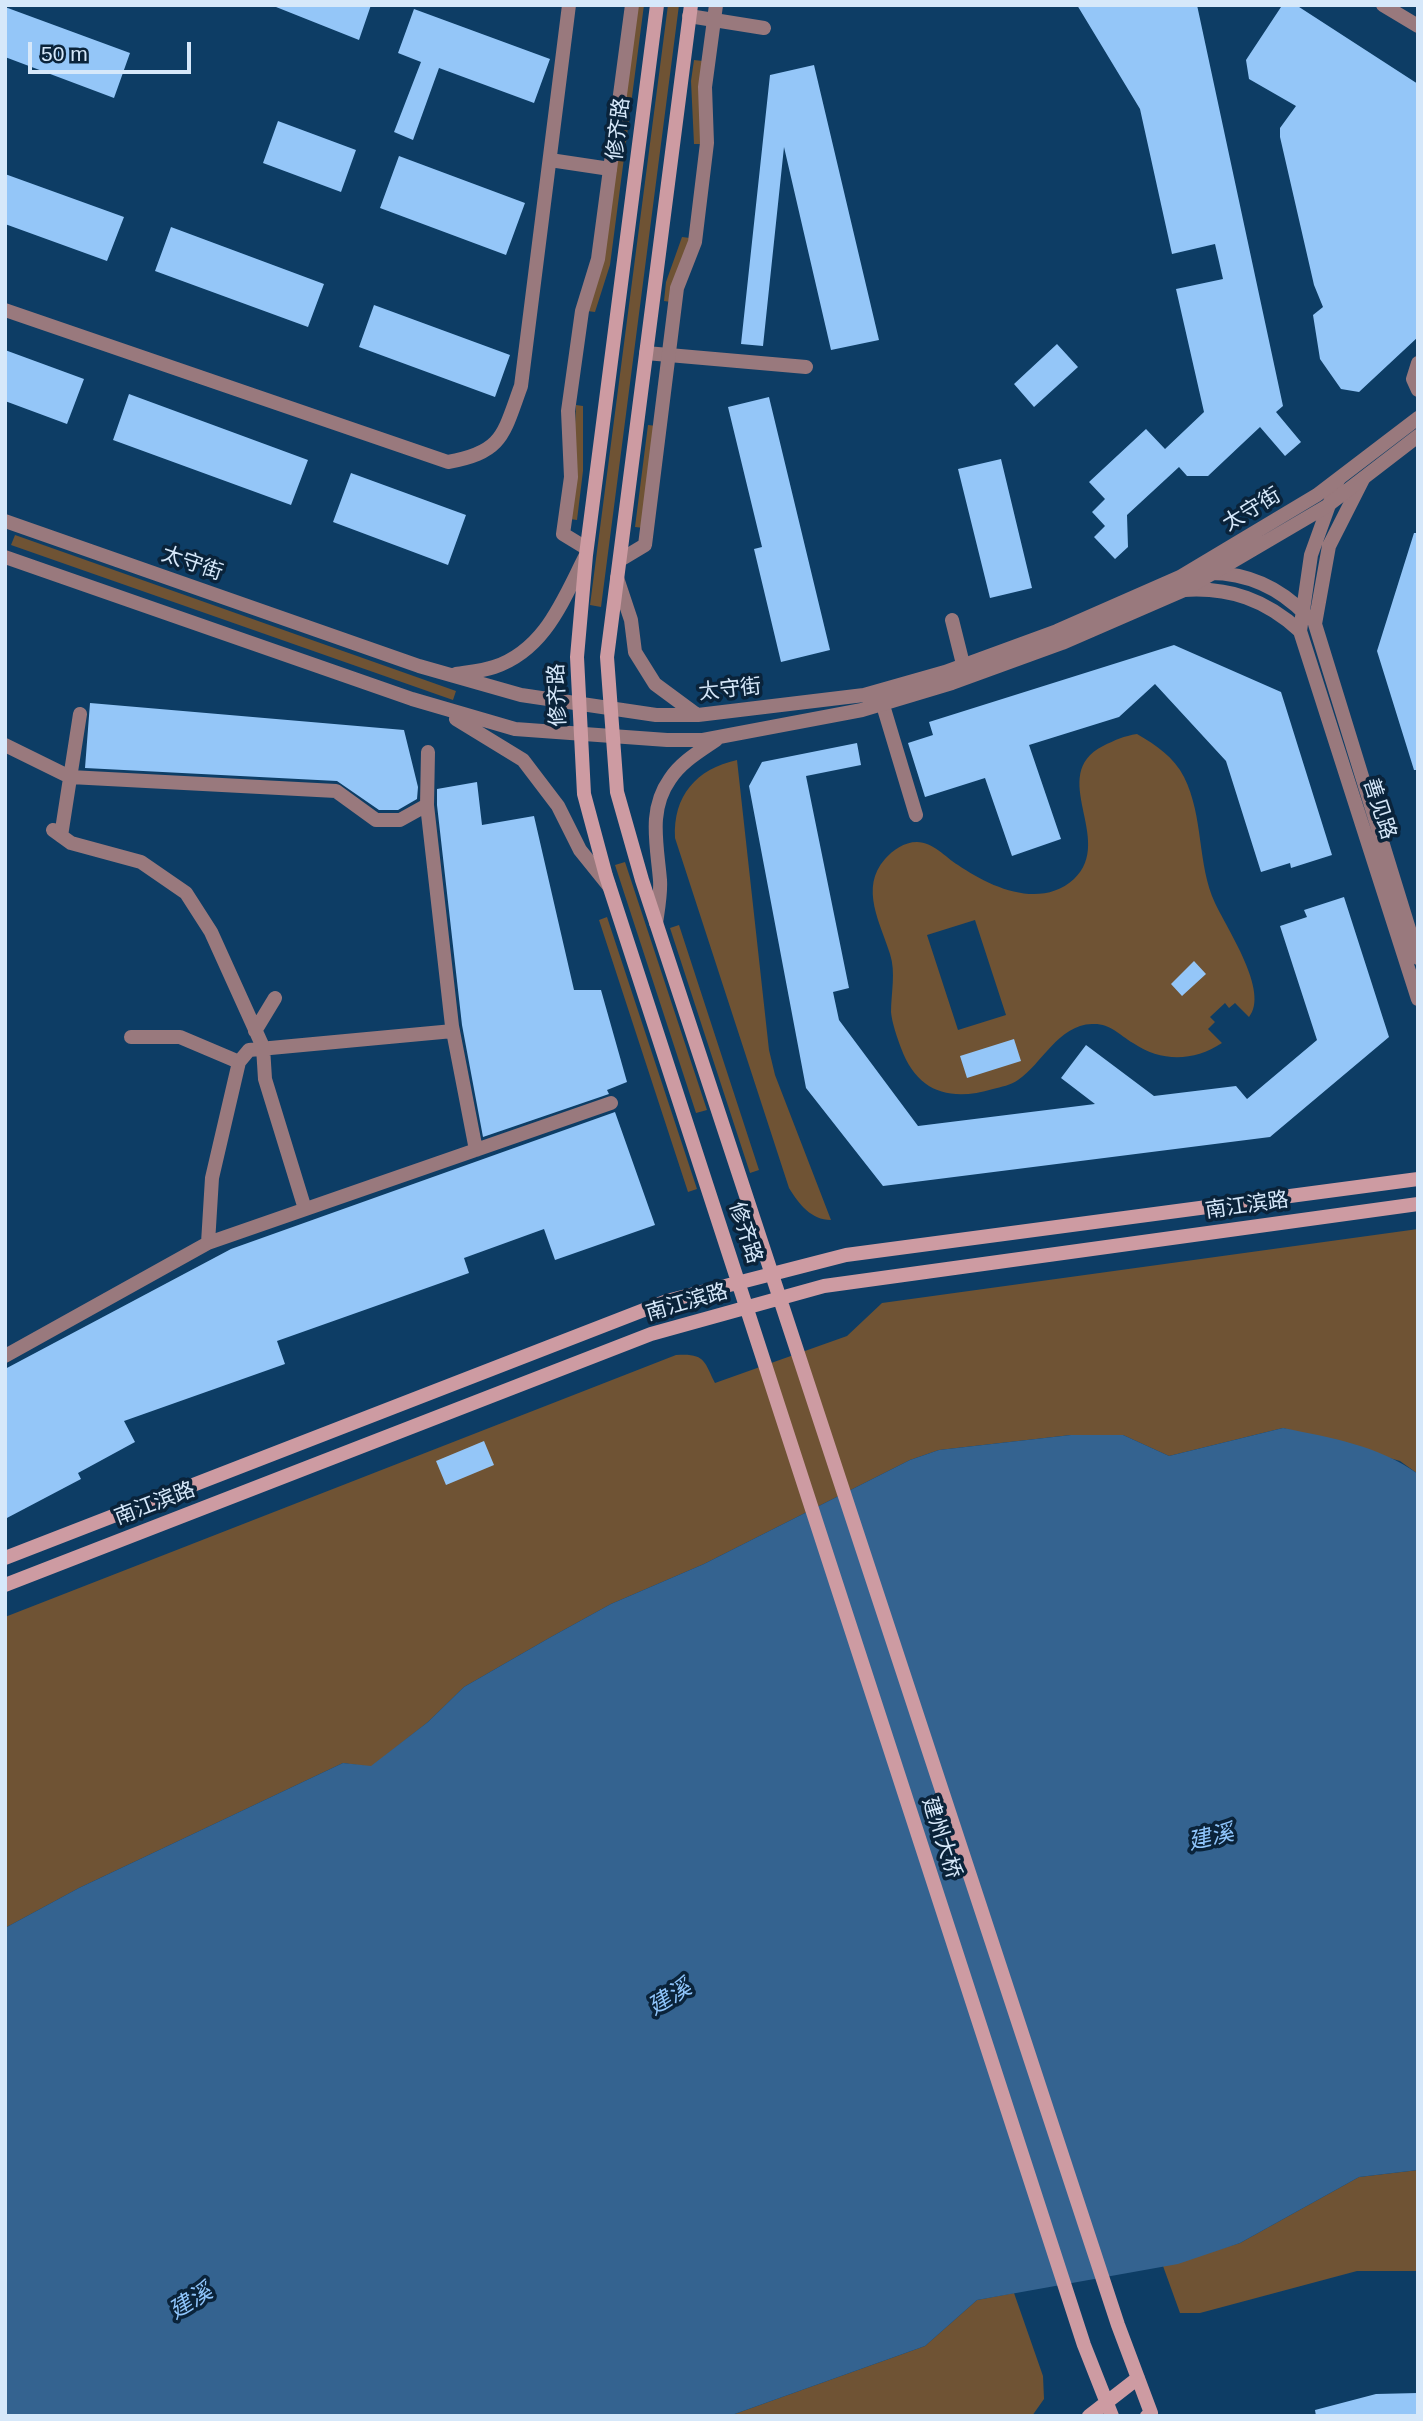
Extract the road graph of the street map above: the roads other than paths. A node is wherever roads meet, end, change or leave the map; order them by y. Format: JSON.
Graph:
{"nodes":[{"id":1,"x":569,"y":5,"type":"edge"},
{"id":2,"x":632,"y":5,"type":"edge"},
{"id":3,"x":657,"y":5,"type":"edge"},
{"id":4,"x":1383,"y":5,"type":"edge"},
{"id":5,"x":690,"y":11,"type":"edge"},
{"id":6,"x":715,"y":13,"type":"edge"},
{"id":7,"x":1418,"y":26,"type":"edge"},
{"id":8,"x":764,"y":28,"type":"dead end"},
{"id":9,"x":550,"y":160,"type":"junction"},
{"id":10,"x":610,"y":169,"type":"junction"},
{"id":11,"x":5,"y":310,"type":"edge"},
{"id":12,"x":646,"y":353,"type":"junction"},
{"id":13,"x":669,"y":355,"type":"junction"},
{"id":14,"x":1418,"y":363,"type":"edge"},
{"id":15,"x":806,"y":367,"type":"dead end"},
{"id":16,"x":1418,"y":390,"type":"edge"},
{"id":17,"x":1418,"y":418,"type":"edge"},
{"id":18,"x":1418,"y":436,"type":"edge"},
{"id":19,"x":1364,"y":478,"type":"junction"},
{"id":20,"x":1338,"y":480,"type":"junction"},
{"id":21,"x":1327,"y":506,"type":"junction"},
{"id":22,"x":5,"y":521,"type":"edge"},
{"id":23,"x":586,"y":552,"type":"junction"},
{"id":24,"x":5,"y":557,"type":"edge"},
{"id":25,"x":620,"y":560,"type":"junction"},
{"id":26,"x":1212,"y":573,"type":"junction"},
{"id":27,"x":1184,"y":574,"type":"junction"},
{"id":28,"x":617,"y":578,"type":"junction"},
{"id":29,"x":1184,"y":590,"type":"junction"},
{"id":30,"x":1302,"y":611,"type":"junction"},
{"id":31,"x":952,"y":620,"type":"dead end"},
{"id":32,"x":1315,"y":624,"type":"junction"},
{"id":33,"x":1300,"y":631,"type":"junction"},
{"id":34,"x":965,"y":671,"type":"junction"},
{"id":35,"x":450,"y":674,"type":"junction"},
{"id":36,"x":881,"y":697,"type":"junction"},
{"id":37,"x":580,"y":704,"type":"junction"},
{"id":38,"x":434,"y":706,"type":"junction"},
{"id":39,"x":611,"y":709,"type":"junction"},
{"id":40,"x":79,"y":714,"type":"dead end"},
{"id":41,"x":698,"y":715,"type":"junction"},
{"id":42,"x":581,"y":734,"type":"junction"},
{"id":43,"x":613,"y":736,"type":"junction"},
{"id":44,"x":719,"y":737,"type":"junction"},
{"id":45,"x":5,"y":745,"type":"edge"},
{"id":46,"x":428,"y":752,"type":"dead end"},
{"id":47,"x":70,"y":777,"type":"junction"},
{"id":48,"x":427,"y":805,"type":"junction"},
{"id":49,"x":916,"y":815,"type":"dead end"},
{"id":50,"x":609,"y":886,"type":"junction"},
{"id":51,"x":656,"y":923,"type":"junction"},
{"id":52,"x":1418,"y":958,"type":"edge"},
{"id":53,"x":275,"y":998,"type":"dead end"},
{"id":54,"x":1418,"y":999,"type":"edge"},
{"id":55,"x":255,"y":1031,"type":"junction"},
{"id":56,"x":453,"y":1031,"type":"junction"},
{"id":57,"x":131,"y":1037,"type":"dead end"},
{"id":58,"x":262,"y":1047,"type":"junction"},
{"id":59,"x":239,"y":1062,"type":"junction"},
{"id":60,"x":611,"y":1104,"type":"dead end"},
{"id":61,"x":476,"y":1150,"type":"junction"},
{"id":62,"x":1418,"y":1179,"type":"edge"},
{"id":63,"x":1418,"y":1204,"type":"edge"},
{"id":64,"x":305,"y":1209,"type":"junction"},
{"id":65,"x":208,"y":1243,"type":"junction"},
{"id":66,"x":773,"y":1273,"type":"junction"},
{"id":67,"x":739,"y":1282,"type":"junction"},
{"id":68,"x":781,"y":1298,"type":"junction"},
{"id":69,"x":747,"y":1307,"type":"junction"},
{"id":70,"x":798,"y":1349,"type":"joint"},
{"id":71,"x":5,"y":1356,"type":"edge"},
{"id":72,"x":764,"y":1360,"type":"joint"},
{"id":73,"x":5,"y":1558,"type":"edge"},
{"id":74,"x":5,"y":1586,"type":"edge"},
{"id":75,"x":1138,"y":2378,"type":"junction"},
{"id":76,"x":1109,"y":2409,"type":"edge"},
{"id":77,"x":1089,"y":2416,"type":"edge"},
{"id":78,"x":1147,"y":2416,"type":"edge"}],
"edges":[{"from":1,"to":9,"type":"street"},
{"from":2,"to":10,"type":"street"},
{"from":3,"to":23,"type":"main road","name":"修齐路"},
{"from":4,"to":7,"type":"street"},
{"from":5,"to":6,"type":"street"},
{"from":5,"to":12,"type":"main road","name":"修齐路"},
{"from":6,"to":8,"type":"street"},
{"from":6,"to":13,"type":"street"},
{"from":9,"to":10,"type":"street"},
{"from":9,"to":11,"type":"street"},
{"from":10,"to":23,"type":"street"},
{"from":12,"to":13,"type":"street"},
{"from":12,"to":25,"type":"main road","name":"修齐路"},
{"from":13,"to":15,"type":"street"},
{"from":13,"to":25,"type":"street"},
{"from":14,"to":16,"type":"street"},
{"from":17,"to":20,"type":"street","name":"太守街"},
{"from":18,"to":19,"type":"street","name":"太守街"},
{"from":19,"to":21,"type":"street","name":"太守街"},
{"from":19,"to":32,"type":"street"},
{"from":20,"to":21,"type":"street"},
{"from":20,"to":27,"type":"street","name":"太守街"},
{"from":21,"to":26,"type":"street","name":"太守街"},
{"from":21,"to":30,"type":"street"},
{"from":22,"to":35,"type":"street","name":"太守街"},
{"from":23,"to":35,"type":"street"},
{"from":23,"to":37,"type":"main road","name":"修齐路"},
{"from":24,"to":38,"type":"street","name":"太守街"},
{"from":25,"to":28,"type":"main road","name":"修齐路"},
{"from":26,"to":27,"type":"street"},
{"from":26,"to":29,"type":"street","name":"太守街"},
{"from":26,"to":30,"type":"street"},
{"from":27,"to":34,"type":"street","name":"太守街"},
{"from":28,"to":39,"type":"main road","name":"修齐路"},
{"from":28,"to":41,"type":"street"},
{"from":29,"to":33,"type":"street"},
{"from":29,"to":34,"type":"street","name":"太守街"},
{"from":30,"to":32,"type":"street"},
{"from":30,"to":33,"type":"street"},
{"from":31,"to":34,"type":"street"},
{"from":32,"to":52,"type":"street","name":"善见路"},
{"from":33,"to":54,"type":"street","name":"善见路"},
{"from":34,"to":36,"type":"street","name":"太守街"},
{"from":35,"to":37,"type":"street","name":"太守街"},
{"from":36,"to":41,"type":"street","name":"太守街"},
{"from":36,"to":44,"type":"street","name":"太守街"},
{"from":36,"to":49,"type":"street"},
{"from":37,"to":39,"type":"street","name":"太守街"},
{"from":37,"to":42,"type":"main road","name":"修齐路"},
{"from":38,"to":42,"type":"street","name":"太守街"},
{"from":38,"to":50,"type":"street"},
{"from":39,"to":41,"type":"street","name":"太守街"},
{"from":39,"to":43,"type":"main road","name":"修齐路"},
{"from":40,"to":47,"type":"street"},
{"from":42,"to":43,"type":"street","name":"太守街"},
{"from":42,"to":50,"type":"main road","name":"修齐路"},
{"from":43,"to":44,"type":"street","name":"太守街"},
{"from":43,"to":51,"type":"main road","name":"修齐路"},
{"from":44,"to":51,"type":"street"},
{"from":45,"to":47,"type":"street"},
{"from":46,"to":48,"type":"street"},
{"from":47,"to":48,"type":"street"},
{"from":47,"to":55,"type":"street"},
{"from":48,"to":56,"type":"street"},
{"from":50,"to":67,"type":"main road","name":"修齐路"},
{"from":51,"to":66,"type":"main road","name":"修齐路"},
{"from":53,"to":55,"type":"street"},
{"from":55,"to":58,"type":"street"},
{"from":56,"to":58,"type":"street"},
{"from":56,"to":61,"type":"street"},
{"from":57,"to":59,"type":"street"},
{"from":58,"to":59,"type":"street"},
{"from":58,"to":64,"type":"street"},
{"from":59,"to":65,"type":"street"},
{"from":60,"to":61,"type":"street"},
{"from":61,"to":64,"type":"street"},
{"from":62,"to":66,"type":"main road","name":"南江滨路"},
{"from":63,"to":68,"type":"main road","name":"南江滨路"},
{"from":64,"to":65,"type":"street"},
{"from":65,"to":71,"type":"street"},
{"from":66,"to":67,"type":"main road","name":"南江滨路"},
{"from":66,"to":68,"type":"main road","name":"修齐路"},
{"from":67,"to":69,"type":"main road","name":"修齐路"},
{"from":67,"to":73,"type":"main road","name":"南江滨路"},
{"from":68,"to":69,"type":"main road","name":"南江滨路"},
{"from":68,"to":70,"type":"main road","name":"修齐路"},
{"from":69,"to":72,"type":"main road","name":"修齐路"},
{"from":69,"to":74,"type":"main road","name":"南江滨路"},
{"from":70,"to":75,"type":"main road","name":"建州大桥"},
{"from":72,"to":76,"type":"main road","name":"建州大桥"},
{"from":75,"to":76,"type":"main road"},
{"from":75,"to":78,"type":"main road","name":"建州大桥"},
{"from":76,"to":77,"type":"main road"}]}
